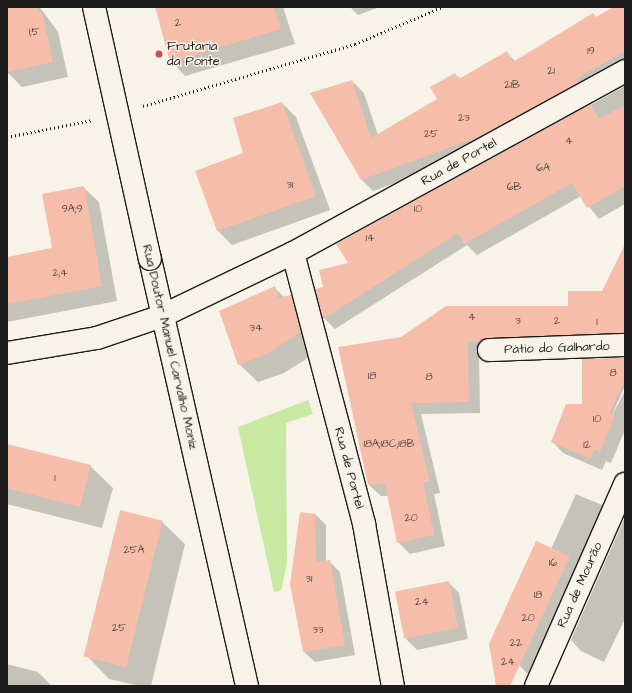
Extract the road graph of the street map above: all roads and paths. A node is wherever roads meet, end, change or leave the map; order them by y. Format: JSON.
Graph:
{"nodes":[{"id":1,"x":94,"y":7,"type":"edge"},
{"id":2,"x":442,"y":7,"type":"edge"},
{"id":3,"x":625,"y":71,"type":"edge"},
{"id":4,"x":152,"y":104,"type":"dead end"},
{"id":5,"x":74,"y":124,"type":"dead end"},
{"id":6,"x":7,"y":136,"type":"edge"},
{"id":7,"x":293,"y":253,"type":"junction"},
{"id":8,"x":162,"y":316,"type":"junction"},
{"id":9,"x":625,"y":345,"type":"edge"},
{"id":10,"x":489,"y":350,"type":"dead end"},
{"id":11,"x":7,"y":353,"type":"edge"},
{"id":12,"x":625,"y":484,"type":"edge"},
{"id":13,"x":247,"y":686,"type":"edge"},
{"id":14,"x":393,"y":686,"type":"edge"},
{"id":15,"x":536,"y":686,"type":"edge"}],
"edges":[{"from":1,"to":8,"type":"street","name":"Rua Doutor Manuel Carvalho Moniz","bridge":true},
{"from":2,"to":4,"type":"path"},
{"from":3,"to":7,"type":"street","name":"Rua de Portel"},
{"from":5,"to":6,"type":"path"},
{"from":7,"to":8,"type":"street","name":"Rua de Portel"},
{"from":7,"to":14,"type":"street","name":"Rua de Portel"},
{"from":8,"to":11,"type":"street","name":"Rua de Portel"},
{"from":8,"to":13,"type":"street","name":"Rua Doutor Manuel Carvalho Moniz"},
{"from":9,"to":10,"type":"street","name":"Pátio do Galhardo"},
{"from":12,"to":15,"type":"street","name":"Rua de Mourão"}]}
